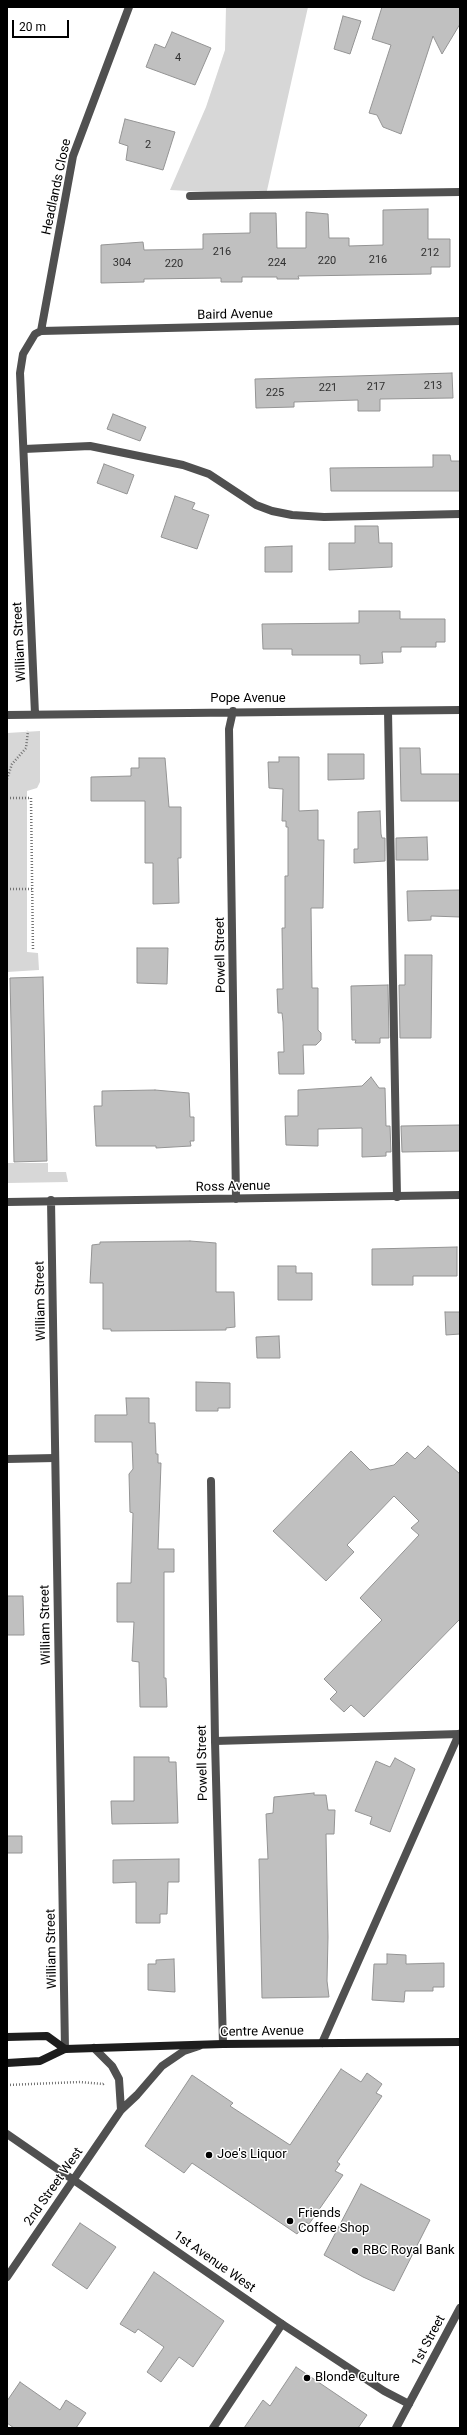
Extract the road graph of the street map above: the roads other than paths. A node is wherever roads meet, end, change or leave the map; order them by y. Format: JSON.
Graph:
{"nodes":[{"id":1,"x":129,"y":7,"type":"edge"},
{"id":2,"x":460,"y":192,"type":"edge"},
{"id":3,"x":190,"y":196,"type":"dead end"},
{"id":4,"x":460,"y":321,"type":"edge"},
{"id":5,"x":41,"y":331,"type":"junction"},
{"id":6,"x":24,"y":449,"type":"junction"},
{"id":7,"x":460,"y":514,"type":"edge"},
{"id":8,"x":460,"y":710,"type":"edge"},
{"id":9,"x":233,"y":711,"type":"junction"},
{"id":10,"x":388,"y":711,"type":"junction"},
{"id":11,"x":36,"y":714,"type":"junction"},
{"id":12,"x":7,"y":715,"type":"edge"},
{"id":13,"x":460,"y":1195,"type":"edge"},
{"id":14,"x":397,"y":1197,"type":"junction"},
{"id":15,"x":236,"y":1199,"type":"junction"},
{"id":16,"x":51,"y":1200,"type":"junction"},
{"id":17,"x":7,"y":1202,"type":"edge"},
{"id":18,"x":55,"y":1458,"type":"junction"},
{"id":19,"x":7,"y":1460,"type":"edge"},
{"id":20,"x":211,"y":1481,"type":"dead end"},
{"id":21,"x":460,"y":1734,"type":"edge"},
{"id":22,"x":214,"y":1741,"type":"junction"},
{"id":23,"x":7,"y":2037,"type":"edge"},
{"id":24,"x":460,"y":2042,"type":"edge"},
{"id":25,"x":322,"y":2043,"type":"junction"},
{"id":26,"x":223,"y":2044,"type":"junction"},
{"id":27,"x":201,"y":2045,"type":"junction"},
{"id":28,"x":94,"y":2048,"type":"junction"},
{"id":29,"x":65,"y":2049,"type":"junction"},
{"id":30,"x":7,"y":2063,"type":"edge"},
{"id":31,"x":121,"y":2110,"type":"junction"},
{"id":32,"x":7,"y":2134,"type":"edge"},
{"id":33,"x":73,"y":2180,"type":"junction"},
{"id":34,"x":7,"y":2277,"type":"edge"},
{"id":35,"x":460,"y":2308,"type":"edge"},
{"id":36,"x":282,"y":2324,"type":"junction"},
{"id":37,"x":409,"y":2404,"type":"junction"},
{"id":38,"x":213,"y":2428,"type":"edge"},
{"id":39,"x":396,"y":2428,"type":"edge"}],
"edges":[{"from":1,"to":5,"type":"street","name":"Headlands Close"},
{"from":2,"to":3,"type":"street"},
{"from":4,"to":5,"type":"street","name":"Baird Avenue"},
{"from":5,"to":6,"type":"street","name":"William Street"},
{"from":6,"to":7,"type":"street"},
{"from":6,"to":11,"type":"street","name":"William Street"},
{"from":8,"to":10,"type":"street","name":"Pope Avenue"},
{"from":9,"to":10,"type":"street","name":"Pope Avenue"},
{"from":9,"to":11,"type":"street","name":"Pope Avenue"},
{"from":9,"to":15,"type":"street","name":"Powell Street"},
{"from":10,"to":14,"type":"street"},
{"from":11,"to":12,"type":"street","name":"Pope Avenue"},
{"from":13,"to":14,"type":"street","name":"Ross Avenue"},
{"from":14,"to":15,"type":"street","name":"Ross Avenue"},
{"from":15,"to":16,"type":"street","name":"Ross Avenue"},
{"from":16,"to":17,"type":"street","name":"Ross Avenue"},
{"from":16,"to":18,"type":"street","name":"William Street"},
{"from":18,"to":19,"type":"street"},
{"from":18,"to":29,"type":"street","name":"William Street"},
{"from":20,"to":22,"type":"street","name":"Powell Street"},
{"from":21,"to":22,"type":"street"},
{"from":21,"to":25,"type":"street"},
{"from":22,"to":26,"type":"street","name":"Powell Street"},
{"from":23,"to":29,"type":"main road"},
{"from":24,"to":25,"type":"main road","name":"Centre Avenue"},
{"from":25,"to":26,"type":"main road","name":"Centre Avenue"},
{"from":26,"to":27,"type":"main road","name":"Centre Avenue"},
{"from":27,"to":28,"type":"main road","name":"Centre Avenue"},
{"from":27,"to":31,"type":"street","name":"2nd Street West"},
{"from":28,"to":29,"type":"main road","name":"Centre Avenue"},
{"from":28,"to":31,"type":"street"},
{"from":29,"to":30,"type":"main road","name":"Centre Avenue"},
{"from":31,"to":33,"type":"street","name":"2nd Street West"},
{"from":32,"to":33,"type":"street","name":"1st Avenue West"},
{"from":33,"to":34,"type":"street","name":"2nd Street West"},
{"from":33,"to":36,"type":"street","name":"1st Avenue West"},
{"from":35,"to":37,"type":"street","name":"1st Street"},
{"from":36,"to":37,"type":"street","name":"1st Avenue West"},
{"from":36,"to":38,"type":"street"},
{"from":37,"to":39,"type":"street","name":"1st Street"}]}
